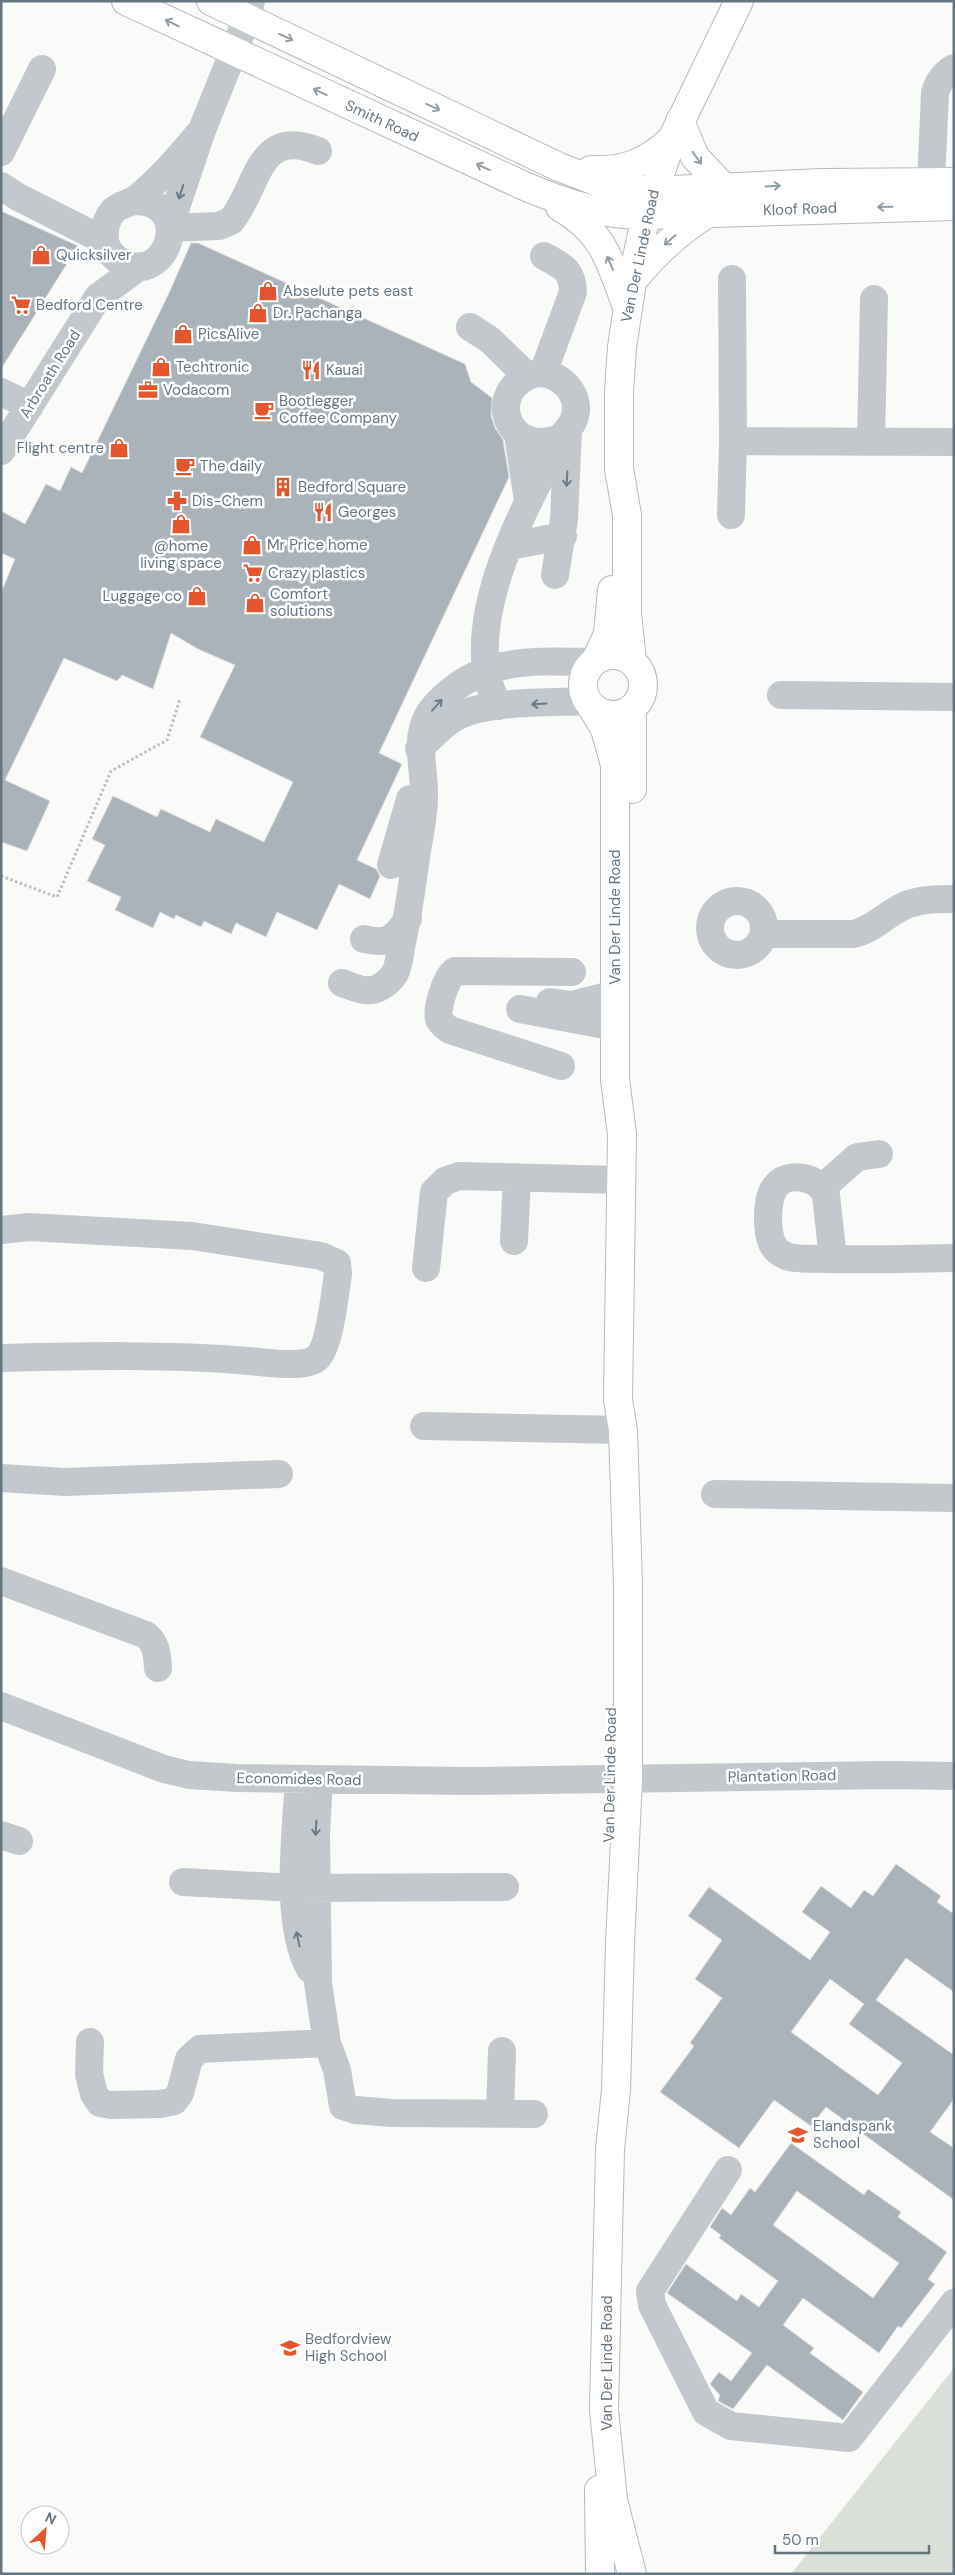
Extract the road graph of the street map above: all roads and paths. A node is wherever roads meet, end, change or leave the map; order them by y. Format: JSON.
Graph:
{"nodes":[{"id":1,"x":126,"y":1,"type":"edge"},
{"id":2,"x":211,"y":1,"type":"edge"},
{"id":3,"x":739,"y":1,"type":"edge"},
{"id":4,"x":249,"y":10,"type":"edge"},
{"id":5,"x":233,"y":52,"type":"junction"},
{"id":6,"x":954,"y":68,"type":"edge"},
{"id":7,"x":42,"y":69,"type":"dead end"},
{"id":8,"x":202,"y":130,"type":"junction"},
{"id":9,"x":676,"y":130,"type":"junction"},
{"id":10,"x":318,"y":151,"type":"dead end"},
{"id":11,"x":1,"y":152,"type":"edge"},
{"id":12,"x":559,"y":167,"type":"junction"},
{"id":13,"x":522,"y":184,"type":"junction"},
{"id":14,"x":1,"y":186,"type":"edge"},
{"id":15,"x":724,"y":188,"type":"junction"},
{"id":16,"x":942,"y":194,"type":"edge"},
{"id":17,"x":134,"y":201,"type":"junction"},
{"id":18,"x":649,"y":203,"type":"junction"},
{"id":19,"x":709,"y":212,"type":"junction"},
{"id":20,"x":170,"y":226,"type":"junction"},
{"id":21,"x":107,"y":245,"type":"junction"},
{"id":22,"x":544,"y":256,"type":"dead end"},
{"id":23,"x":140,"y":266,"type":"junction"},
{"id":24,"x":732,"y":279,"type":"dead end"},
{"id":25,"x":632,"y":282,"type":"junction"},
{"id":26,"x":98,"y":297,"type":"junction"},
{"id":27,"x":874,"y":299,"type":"dead end"},
{"id":28,"x":628,"y":309,"type":"junction"},
{"id":29,"x":480,"y":333,"type":"dead end"},
{"id":30,"x":527,"y":381,"type":"junction"},
{"id":31,"x":1,"y":392,"type":"edge"},
{"id":32,"x":30,"y":406,"type":"junction"},
{"id":33,"x":518,"y":434,"type":"junction"},
{"id":34,"x":564,"y":434,"type":"junction"},
{"id":35,"x":733,"y":440,"type":"junction"},
{"id":36,"x":871,"y":442,"type":"junction"},
{"id":37,"x":954,"y":442,"type":"edge"},
{"id":38,"x":1,"y":451,"type":"edge"},
{"id":39,"x":619,"y":469,"type":"junction"},
{"id":40,"x":528,"y":501,"type":"junction"},
{"id":41,"x":730,"y":515,"type":"dead end"},
{"id":42,"x":562,"y":536,"type":"junction"},
{"id":43,"x":510,"y":546,"type":"junction"},
{"id":44,"x":555,"y":575,"type":"dead end"},
{"id":45,"x":595,"y":661,"type":"junction"},
{"id":46,"x":632,"y":661,"type":"junction"},
{"id":47,"x":486,"y":671,"type":"junction"},
{"id":48,"x":781,"y":695,"type":"dead end"},
{"id":49,"x":954,"y":697,"type":"edge"},
{"id":50,"x":180,"y":699,"type":"dead end"},
{"id":51,"x":589,"y":702,"type":"junction"},
{"id":52,"x":498,"y":706,"type":"junction"},
{"id":53,"x":632,"y":708,"type":"junction"},
{"id":54,"x":421,"y":760,"type":"junction"},
{"id":55,"x":391,"y":865,"type":"dead end"},
{"id":56,"x":1,"y":876,"type":"edge"},
{"id":57,"x":954,"y":899,"type":"edge"},
{"id":58,"x":408,"y":919,"type":"junction"},
{"id":59,"x":764,"y":934,"type":"dead end"},
{"id":60,"x":364,"y":939,"type":"dead end"},
{"id":61,"x":572,"y":972,"type":"dead end"},
{"id":62,"x":342,"y":983,"type":"dead end"},
{"id":63,"x":522,"y":993,"type":"junction"},
{"id":64,"x":615,"y":994,"type":"junction"},
{"id":65,"x":615,"y":1027,"type":"junction"},
{"id":66,"x":513,"y":1050,"type":"junction"},
{"id":67,"x":561,"y":1066,"type":"dead end"},
{"id":68,"x":622,"y":1134,"type":"junction"},
{"id":69,"x":878,"y":1154,"type":"dead end"},
{"id":70,"x":517,"y":1176,"type":"junction"},
{"id":71,"x":621,"y":1180,"type":"junction"},
{"id":72,"x":822,"y":1188,"type":"junction"},
{"id":73,"x":1,"y":1230,"type":"edge"},
{"id":74,"x":514,"y":1241,"type":"dead end"},
{"id":75,"x":954,"y":1258,"type":"edge"},
{"id":76,"x":833,"y":1259,"type":"junction"},
{"id":77,"x":426,"y":1268,"type":"dead end"},
{"id":78,"x":1,"y":1358,"type":"edge"},
{"id":79,"x":424,"y":1426,"type":"dead end"},
{"id":80,"x":617,"y":1430,"type":"junction"},
{"id":81,"x":279,"y":1474,"type":"dead end"},
{"id":82,"x":1,"y":1478,"type":"edge"},
{"id":83,"x":716,"y":1494,"type":"dead end"},
{"id":84,"x":954,"y":1498,"type":"edge"},
{"id":85,"x":1,"y":1581,"type":"edge"},
{"id":86,"x":158,"y":1668,"type":"dead end"},
{"id":87,"x":1,"y":1706,"type":"edge"},
{"id":88,"x":954,"y":1776,"type":"edge"},
{"id":89,"x":309,"y":1779,"type":"junction"},
{"id":90,"x":619,"y":1779,"type":"junction"},
{"id":91,"x":183,"y":1882,"type":"dead end"},
{"id":92,"x":505,"y":1887,"type":"dead end"},
{"id":93,"x":305,"y":1888,"type":"junction"},
{"id":94,"x":90,"y":2042,"type":"dead end"},
{"id":95,"x":327,"y":2043,"type":"junction"},
{"id":96,"x":502,"y":2051,"type":"dead end"},
{"id":97,"x":500,"y":2113,"type":"junction"},
{"id":98,"x":534,"y":2114,"type":"dead end"},
{"id":99,"x":728,"y":2170,"type":"dead end"},
{"id":100,"x":954,"y":2303,"type":"edge"},
{"id":101,"x":604,"y":2410,"type":"junction"},
{"id":102,"x":600,"y":2574,"type":"edge"},
{"id":103,"x":632,"y":2574,"type":"edge"}],
"edges":[{"from":5,"to":1,"type":"main road","name":"Smith Road","one_way":true},
{"from":2,"to":4,"type":"main road"},
{"from":3,"to":9,"type":"main road","name":"Van Der Linde Road"},
{"from":4,"to":5,"type":"street"},
{"from":4,"to":12,"type":"main road","one_way":true},
{"from":5,"to":8,"type":"street"},
{"from":13,"to":5,"type":"main road","name":"Smith Road","one_way":true},
{"from":6,"to":16,"type":"street"},
{"from":7,"to":11,"type":"street"},
{"from":8,"to":17,"type":"street"},
{"from":8,"to":20,"type":"street","one_way":true},
{"from":9,"to":12,"type":"main road"},
{"from":9,"to":15,"type":"main road","one_way":true},
{"from":9,"to":18,"type":"main road","name":"Van Der Linde Road"},
{"from":10,"to":20,"type":"street"},
{"from":12,"to":18,"type":"main road"},
{"from":13,"to":18,"type":"main road","name":"Smith Road"},
{"from":28,"to":13,"type":"main road","one_way":true},
{"from":14,"to":21,"type":"street"},
{"from":15,"to":16,"type":"main road","name":"Kloof Road","one_way":true},
{"from":15,"to":18,"type":"main road","name":"Kloof Road"},
{"from":16,"to":19,"type":"main road","name":"Kloof Road","one_way":true},
{"from":17,"to":20,"type":"street"},
{"from":17,"to":21,"type":"street"},
{"from":18,"to":19,"type":"main road","name":"Kloof Road"},
{"from":18,"to":25,"type":"main road","name":"Van Der Linde Road"},
{"from":19,"to":25,"type":"main road","one_way":true},
{"from":20,"to":23,"type":"street"},
{"from":21,"to":23,"type":"street"},
{"from":21,"to":26,"type":"street","name":"Arbroath Road"},
{"from":22,"to":30,"type":"street"},
{"from":23,"to":26,"type":"street","name":"Arbroath Road"},
{"from":24,"to":35,"type":"street"},
{"from":25,"to":28,"type":"main road","name":"Van Der Linde Road"},
{"from":26,"to":32,"type":"street","name":"Arbroath Road"},
{"from":27,"to":36,"type":"street"},
{"from":28,"to":39,"type":"main road","name":"Van Der Linde Road"},
{"from":29,"to":30,"type":"street"},
{"from":30,"to":33,"type":"street"},
{"from":30,"to":34,"type":"street"},
{"from":31,"to":32,"type":"street"},
{"from":32,"to":38,"type":"street","name":"Arbroath Road"},
{"from":33,"to":34,"type":"street"},
{"from":33,"to":40,"type":"street"},
{"from":34,"to":40,"type":"street"},
{"from":34,"to":42,"type":"street","one_way":true},
{"from":35,"to":36,"type":"street"},
{"from":35,"to":41,"type":"street"},
{"from":36,"to":37,"type":"street"},
{"from":39,"to":45,"type":"main road","name":"Van Der Linde Road"},
{"from":39,"to":46,"type":"main road","name":"Van Der Linde Road"},
{"from":40,"to":43,"type":"street"},
{"from":42,"to":43,"type":"street"},
{"from":42,"to":44,"type":"street"},
{"from":43,"to":47,"type":"street"},
{"from":45,"to":46,"type":"main road"},
{"from":45,"to":47,"type":"street"},
{"from":45,"to":51,"type":"main road"},
{"from":46,"to":53,"type":"main road"},
{"from":47,"to":52,"type":"street"},
{"from":54,"to":47,"type":"street","one_way":true},
{"from":48,"to":49,"type":"street"},
{"from":50,"to":56,"type":"path"},
{"from":51,"to":52,"type":"street","one_way":true},
{"from":51,"to":53,"type":"main road"},
{"from":51,"to":64,"type":"main road","name":"Van Der Linde Road"},
{"from":52,"to":54,"type":"street"},
{"from":53,"to":68,"type":"main road","name":"Van Der Linde Road"},
{"from":54,"to":55,"type":"street"},
{"from":54,"to":58,"type":"street"},
{"from":57,"to":59,"type":"street"},
{"from":58,"to":60,"type":"street"},
{"from":58,"to":62,"type":"street"},
{"from":61,"to":63,"type":"street"},
{"from":63,"to":64,"type":"street"},
{"from":63,"to":65,"type":"street"},
{"from":63,"to":66,"type":"street"},
{"from":63,"to":66,"type":"street"},
{"from":64,"to":65,"type":"main road","name":"Van Der Linde Road"},
{"from":65,"to":68,"type":"main road","name":"Van Der Linde Road"},
{"from":66,"to":67,"type":"street"},
{"from":68,"to":71,"type":"main road","name":"Van Der Linde Road"},
{"from":69,"to":72,"type":"street"},
{"from":70,"to":71,"type":"street"},
{"from":70,"to":74,"type":"street"},
{"from":70,"to":77,"type":"street"},
{"from":71,"to":80,"type":"main road","name":"Van Der Linde Road"},
{"from":72,"to":76,"type":"street"},
{"from":72,"to":76,"type":"street"},
{"from":73,"to":78,"type":"street"},
{"from":75,"to":76,"type":"street"},
{"from":79,"to":80,"type":"street"},
{"from":80,"to":90,"type":"main road","name":"Van Der Linde Road"},
{"from":81,"to":82,"type":"street"},
{"from":83,"to":84,"type":"street"},
{"from":85,"to":86,"type":"street"},
{"from":87,"to":89,"type":"street","name":"Economides Road"},
{"from":88,"to":90,"type":"street","name":"Plantation Road"},
{"from":89,"to":90,"type":"street","name":"Economides Road"},
{"from":89,"to":93,"type":"street"},
{"from":90,"to":101,"type":"main road","name":"Van Der Linde Road"},
{"from":91,"to":93,"type":"street"},
{"from":92,"to":93,"type":"street"},
{"from":93,"to":95,"type":"street"},
{"from":94,"to":95,"type":"street"},
{"from":95,"to":97,"type":"street"},
{"from":96,"to":97,"type":"street"},
{"from":97,"to":98,"type":"street"},
{"from":99,"to":100,"type":"street"},
{"from":101,"to":102,"type":"main road"},
{"from":101,"to":103,"type":"main road","name":"Van Der Linde Road"}]}
